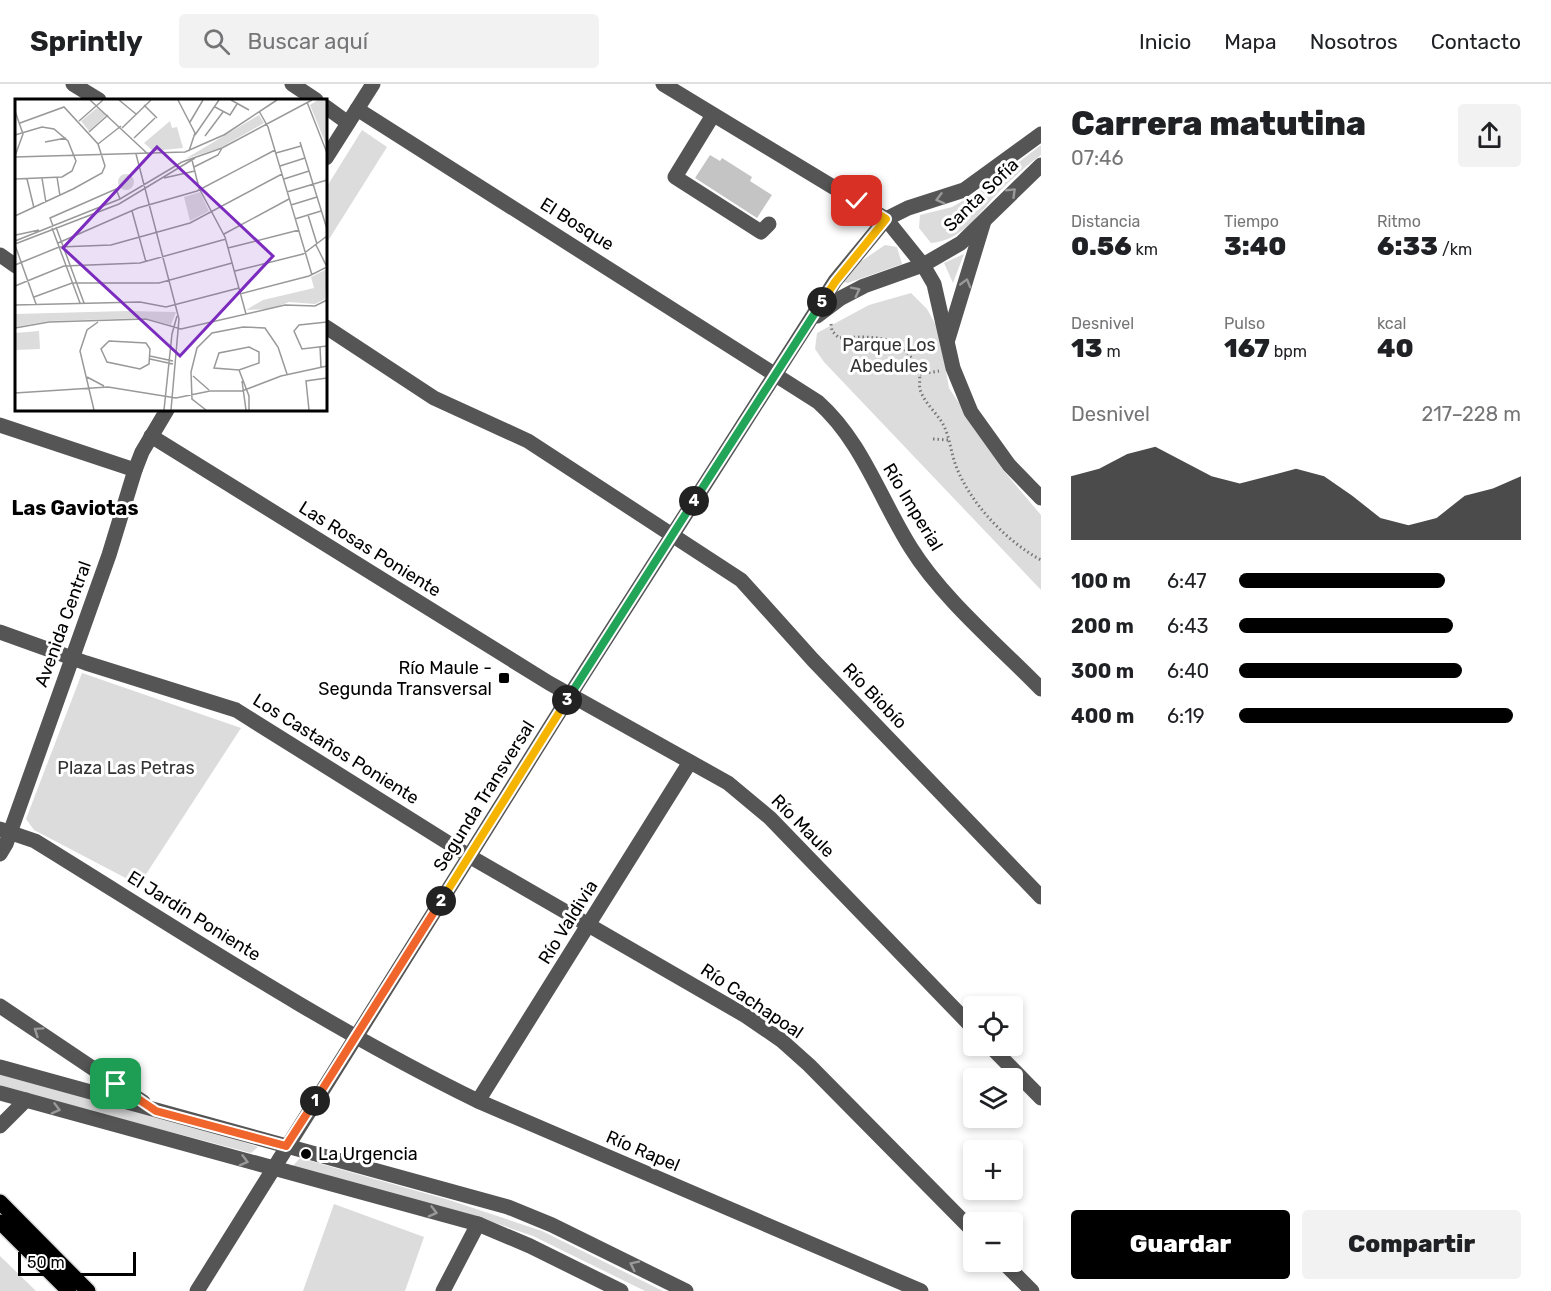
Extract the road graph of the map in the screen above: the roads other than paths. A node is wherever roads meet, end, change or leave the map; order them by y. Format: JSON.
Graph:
{"nodes":[{"id":1,"x":72,"y":84,"type":"edge"},
{"id":2,"x":292,"y":84,"type":"edge"},
{"id":3,"x":373,"y":84,"type":"edge"},
{"id":4,"x":663,"y":84,"type":"edge"},
{"id":5,"x":97,"y":99,"type":"edge"},
{"id":6,"x":314,"y":99,"type":"edge"},
{"id":7,"x":327,"y":108,"type":"edge"},
{"id":8,"x":357,"y":109,"type":"junction"},
{"id":9,"x":713,"y":115,"type":"junction"},
{"id":10,"x":348,"y":123,"type":"junction"},
{"id":11,"x":1041,"y":134,"type":"edge"},
{"id":12,"x":327,"y":156,"type":"edge"},
{"id":13,"x":1041,"y":165,"type":"edge"},
{"id":14,"x":886,"y":219,"type":"junction"},
{"id":15,"x":985,"y":220,"type":"junction"},
{"id":16,"x":769,"y":224,"type":"dead end"},
{"id":17,"x":0,"y":255,"type":"edge"},
{"id":18,"x":15,"y":265,"type":"edge"},
{"id":19,"x":923,"y":265,"type":"junction"},
{"id":20,"x":808,"y":324,"type":"junction"},
{"id":21,"x":327,"y":328,"type":"edge"},
{"id":22,"x":948,"y":339,"type":"junction"},
{"id":23,"x":776,"y":373,"type":"junction"},
{"id":24,"x":166,"y":411,"type":"edge"},
{"id":25,"x":0,"y":425,"type":"edge"},
{"id":26,"x":151,"y":436,"type":"junction"},
{"id":27,"x":135,"y":470,"type":"junction"},
{"id":28,"x":1041,"y":498,"type":"edge"},
{"id":29,"x":674,"y":534,"type":"junction"},
{"id":30,"x":0,"y":632,"type":"edge"},
{"id":31,"x":72,"y":657,"type":"junction"},
{"id":32,"x":1041,"y":689,"type":"edge"},
{"id":33,"x":570,"y":695,"type":"junction"},
{"id":34,"x":690,"y":762,"type":"junction"},
{"id":35,"x":5,"y":830,"type":"edge"},
{"id":36,"x":0,"y":854,"type":"edge"},
{"id":37,"x":469,"y":856,"type":"junction"},
{"id":38,"x":1041,"y":897,"type":"edge"},
{"id":39,"x":589,"y":924,"type":"junction"},
{"id":40,"x":0,"y":1006,"type":"edge"},
{"id":41,"x":963,"y":1018,"type":"edge"},
{"id":42,"x":354,"y":1038,"type":"junction"},
{"id":43,"x":1000,"y":1056,"type":"edge"},
{"id":44,"x":0,"y":1067,"type":"edge"},
{"id":45,"x":0,"y":1094,"type":"edge"},
{"id":46,"x":1041,"y":1098,"type":"edge"},
{"id":47,"x":26,"y":1100,"type":"junction"},
{"id":48,"x":478,"y":1101,"type":"junction"},
{"id":49,"x":156,"y":1111,"type":"junction"},
{"id":50,"x":0,"y":1126,"type":"edge"},
{"id":51,"x":286,"y":1146,"type":"junction"},
{"id":52,"x":273,"y":1168,"type":"junction"},
{"id":53,"x":0,"y":1202,"type":"edge"},
{"id":54,"x":963,"y":1221,"type":"edge"},
{"id":55,"x":0,"y":1222,"type":"edge"},
{"id":56,"x":478,"y":1224,"type":"junction"},
{"id":57,"x":1013,"y":1272,"type":"edge"},
{"id":58,"x":1041,"y":1283,"type":"edge"},
{"id":59,"x":78,"y":1289,"type":"edge"},
{"id":60,"x":197,"y":1291,"type":"edge"},
{"id":61,"x":443,"y":1291,"type":"edge"},
{"id":62,"x":621,"y":1291,"type":"edge"},
{"id":63,"x":686,"y":1291,"type":"edge"},
{"id":64,"x":921,"y":1291,"type":"edge"},
{"id":65,"x":1032,"y":1291,"type":"edge"},
{"id":66,"x":1037,"y":1291,"type":"edge"}],
"edges":[{"from":1,"to":5,"type":"street"},
{"from":2,"to":6,"type":"street"},
{"from":3,"to":8,"type":"street"},
{"from":4,"to":9,"type":"street"},
{"from":7,"to":10,"type":"street"},
{"from":8,"to":10,"type":"street"},
{"from":8,"to":23,"type":"street","name":"El Bosque"},
{"from":9,"to":14,"type":"street"},
{"from":9,"to":16,"type":"street"},
{"from":10,"to":12,"type":"street"},
{"from":11,"to":14,"type":"street","name":"Santa Sofía","one_way":true},
{"from":15,"to":13,"type":"street","name":"Santa Sofía","one_way":true},
{"from":14,"to":19,"type":"street"},
{"from":14,"to":20,"type":"street","name":"Santa Sofía"},
{"from":15,"to":19,"type":"street","name":"Santa Sofía"},
{"from":22,"to":15,"type":"street","one_way":true},
{"from":17,"to":18,"type":"street"},
{"from":20,"to":19,"type":"street","name":"Santa Sofía","one_way":true},
{"from":19,"to":22,"type":"street"},
{"from":20,"to":23,"type":"street","name":"Segunda Transversal"},
{"from":21,"to":29,"type":"street","name":"Río Biobío"},
{"from":22,"to":28,"type":"street"},
{"from":23,"to":29,"type":"street","name":"Segunda Transversal"},
{"from":23,"to":32,"type":"street","name":"Río Imperial"},
{"from":24,"to":26,"type":"street","name":"Avenida Central"},
{"from":25,"to":27,"type":"street"},
{"from":26,"to":27,"type":"street","name":"Avenida Central"},
{"from":26,"to":33,"type":"street","name":"Las Rosas Poniente"},
{"from":27,"to":31,"type":"street","name":"Avenida Central"},
{"from":29,"to":33,"type":"street","name":"Segunda Transversal"},
{"from":29,"to":38,"type":"street","name":"Río Biobío"},
{"from":30,"to":31,"type":"street","name":"Los Castaños Poniente"},
{"from":31,"to":35,"type":"street","name":"Avenida Central"},
{"from":31,"to":37,"type":"street","name":"Los Castaños Poniente"},
{"from":33,"to":34,"type":"street","name":"Río Maule"},
{"from":33,"to":37,"type":"street","name":"Segunda Transversal"},
{"from":34,"to":39,"type":"street","name":"Río Valdivia"},
{"from":34,"to":41,"type":"street","name":"Río Maule"},
{"from":35,"to":36,"type":"street","name":"Avenida Central"},
{"from":35,"to":42,"type":"street","name":"El Jardín Poniente"},
{"from":37,"to":39,"type":"street","name":"Río Cachapoal"},
{"from":37,"to":42,"type":"street","name":"Segunda Transversal"},
{"from":39,"to":48,"type":"street","name":"Río Valdivia"},
{"from":39,"to":54,"type":"street","name":"Río Cachapoal"},
{"from":49,"to":40,"type":"street","one_way":true},
{"from":42,"to":48,"type":"street","name":"Río Rapel"},
{"from":42,"to":51,"type":"street","name":"Segunda Transversal"},
{"from":43,"to":46,"type":"street"},
{"from":44,"to":49,"type":"street"},
{"from":45,"to":47,"type":"street"},
{"from":47,"to":50,"type":"street"},
{"from":47,"to":52,"type":"street","one_way":true},
{"from":48,"to":64,"type":"street","name":"Río Rapel"},
{"from":49,"to":51,"type":"street"},
{"from":51,"to":52,"type":"street","name":"Segunda Transversal"},
{"from":63,"to":51,"type":"street","one_way":true},
{"from":52,"to":56,"type":"street","one_way":true},
{"from":52,"to":60,"type":"street","name":"Segunda Transversal"},
{"from":53,"to":59,"type":"main road"},
{"from":55,"to":59,"type":"main road"},
{"from":56,"to":61,"type":"street"},
{"from":56,"to":62,"type":"street"},
{"from":57,"to":65,"type":"street"},
{"from":58,"to":66,"type":"street"}]}
